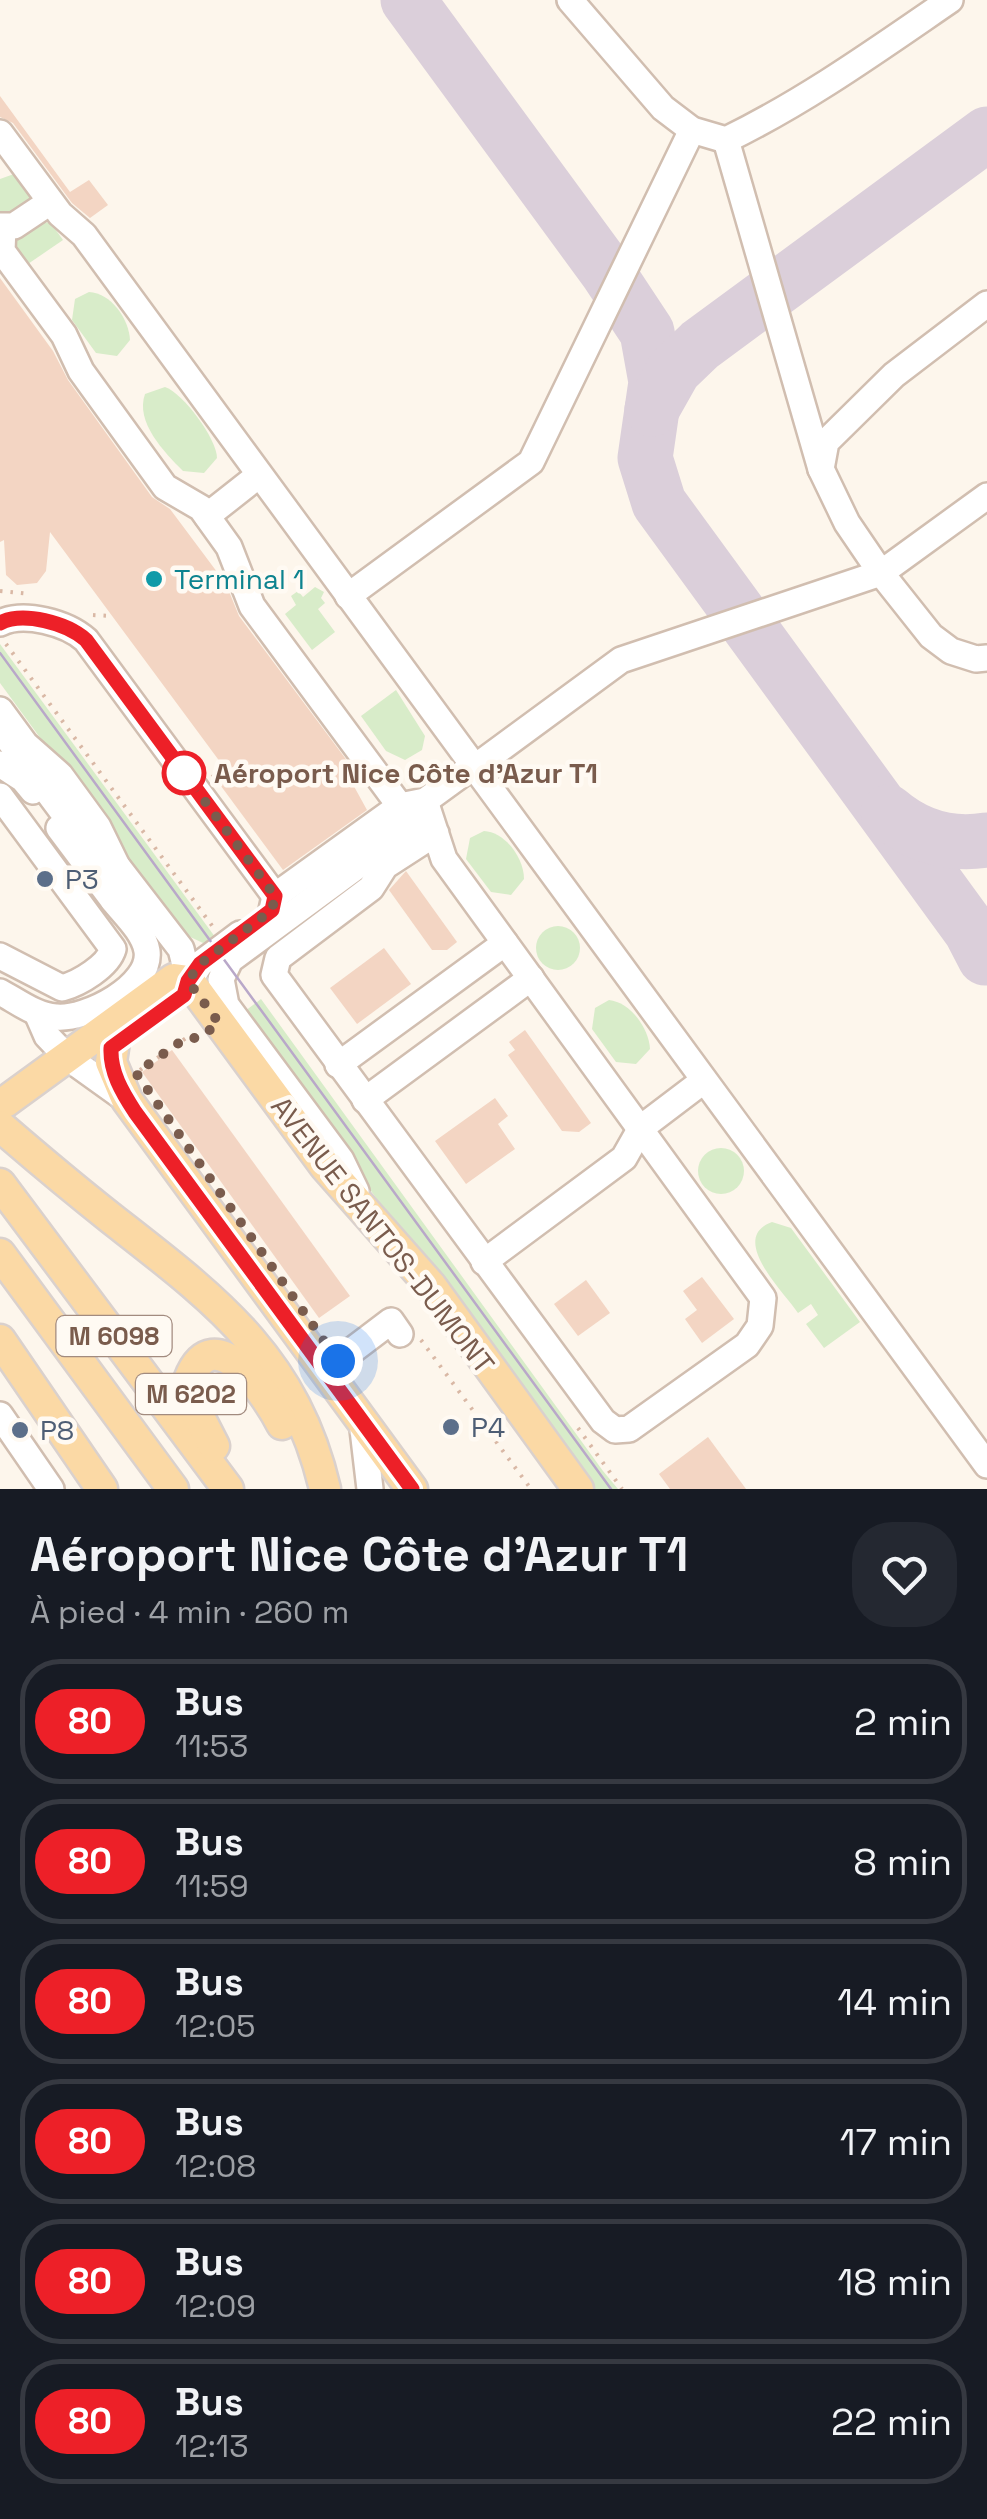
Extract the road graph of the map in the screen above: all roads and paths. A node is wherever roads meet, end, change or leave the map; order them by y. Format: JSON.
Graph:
{"nodes":[{"id":1,"x":570,"y":0,"type":"edge"},
{"id":2,"x":950,"y":0,"type":"edge"},
{"id":3,"x":692,"y":130,"type":"junction"},
{"id":4,"x":726,"y":140,"type":"junction"},
{"id":5,"x":4,"y":147,"type":"edge"},
{"id":6,"x":50,"y":202,"type":"junction"},
{"id":7,"x":2,"y":226,"type":"edge"},
{"id":8,"x":987,"y":304,"type":"edge"},
{"id":9,"x":821,"y":469,"type":"junction"},
{"id":10,"x":259,"y":475,"type":"junction"},
{"id":11,"x":987,"y":496,"type":"edge"},
{"id":12,"x":206,"y":516,"type":"junction"},
{"id":13,"x":881,"y":573,"type":"junction"},
{"id":14,"x":348,"y":596,"type":"junction"},
{"id":15,"x":0,"y":623,"type":"edge"},
{"id":16,"x":0,"y":636,"type":"edge"},
{"id":17,"x":987,"y":658,"type":"edge"},
{"id":18,"x":0,"y":693,"type":"edge"},
{"id":19,"x":0,"y":710,"type":"edge"},
{"id":20,"x":0,"y":728,"type":"edge"},
{"id":21,"x":7,"y":756,"type":"edge"},
{"id":22,"x":474,"y":767,"type":"junction"},
{"id":23,"x":60,"y":775,"type":"junction"},
{"id":24,"x":0,"y":796,"type":"edge"},
{"id":25,"x":412,"y":804,"type":"junction"},
{"id":26,"x":436,"y":833,"type":"junction"},
{"id":27,"x":118,"y":866,"type":"junction"},
{"id":28,"x":275,"y":896,"type":"junction"},
{"id":29,"x":113,"y":900,"type":"junction"},
{"id":30,"x":215,"y":930,"type":"dead end"},
{"id":31,"x":505,"y":942,"type":"junction"},
{"id":32,"x":0,"y":956,"type":"edge"},
{"id":33,"x":532,"y":978,"type":"junction"},
{"id":34,"x":188,"y":981,"type":"junction"},
{"id":35,"x":0,"y":992,"type":"edge"},
{"id":36,"x":219,"y":1023,"type":"junction"},
{"id":37,"x":114,"y":1035,"type":"junction"},
{"id":38,"x":57,"y":1043,"type":"junction"},
{"id":39,"x":338,"y":1065,"type":"junction"},
{"id":40,"x":703,"y":1082,"type":"junction"},
{"id":41,"x":132,"y":1086,"type":"junction"},
{"id":42,"x":365,"y":1100,"type":"junction"},
{"id":43,"x":2,"y":1114,"type":"edge"},
{"id":44,"x":642,"y":1128,"type":"junction"},
{"id":45,"x":0,"y":1184,"type":"edge"},
{"id":46,"x":370,"y":1217,"type":"junction"},
{"id":47,"x":0,"y":1254,"type":"edge"},
{"id":48,"x":484,"y":1262,"type":"junction"},
{"id":49,"x":398,"y":1331,"type":"joint"},
{"id":50,"x":0,"y":1340,"type":"edge"},
{"id":51,"x":325,"y":1371,"type":"junction"},
{"id":52,"x":0,"y":1415,"type":"edge"},
{"id":53,"x":362,"y":1421,"type":"junction"},
{"id":54,"x":126,"y":1428,"type":"junction"},
{"id":55,"x":987,"y":1466,"type":"edge"},
{"id":56,"x":51,"y":1489,"type":"edge"},
{"id":57,"x":102,"y":1489,"type":"edge"},
{"id":58,"x":158,"y":1489,"type":"edge"},
{"id":59,"x":172,"y":1489,"type":"edge"},
{"id":60,"x":232,"y":1489,"type":"edge"},
{"id":61,"x":305,"y":1489,"type":"edge"},
{"id":62,"x":325,"y":1489,"type":"edge"},
{"id":63,"x":370,"y":1489,"type":"edge"},
{"id":64,"x":412,"y":1489,"type":"edge"},
{"id":65,"x":531,"y":1489,"type":"edge"},
{"id":66,"x":578,"y":1489,"type":"edge"}],
"edges":[{"from":1,"to":3,"type":"street"},
{"from":2,"to":4,"type":"street"},
{"from":3,"to":4,"type":"street"},
{"from":3,"to":14,"type":"street"},
{"from":4,"to":9,"type":"street"},
{"from":5,"to":6,"type":"street"},
{"from":6,"to":7,"type":"street"},
{"from":6,"to":10,"type":"street"},
{"from":7,"to":12,"type":"street"},
{"from":8,"to":9,"type":"street"},
{"from":9,"to":13,"type":"street"},
{"from":10,"to":12,"type":"street"},
{"from":10,"to":14,"type":"street"},
{"from":11,"to":13,"type":"street"},
{"from":12,"to":25,"type":"street"},
{"from":13,"to":17,"type":"street"},
{"from":13,"to":22,"type":"street"},
{"from":14,"to":22,"type":"street"},
{"from":15,"to":28,"type":"street"},
{"from":16,"to":30,"type":"path"},
{"from":18,"to":23,"type":"street"},
{"from":19,"to":23,"type":"street"},
{"from":20,"to":21,"type":"street"},
{"from":21,"to":27,"type":"street"},
{"from":21,"to":29,"type":"street"},
{"from":22,"to":25,"type":"street"},
{"from":22,"to":40,"type":"street"},
{"from":23,"to":27,"type":"street"},
{"from":24,"to":32,"type":"street"},
{"from":25,"to":26,"type":"street"},
{"from":25,"to":28,"type":"street"},
{"from":25,"to":46,"type":"street"},
{"from":26,"to":31,"type":"street"},
{"from":26,"to":39,"type":"street"},
{"from":27,"to":29,"type":"street"},
{"from":27,"to":34,"type":"street"},
{"from":28,"to":34,"type":"street"},
{"from":29,"to":38,"type":"street"},
{"from":31,"to":33,"type":"street"},
{"from":31,"to":39,"type":"street"},
{"from":33,"to":42,"type":"street"},
{"from":33,"to":44,"type":"street"},
{"from":34,"to":36,"type":"main road","name":"AVENUE SANTOS-DUMONT"},
{"from":34,"to":37,"type":"main road"},
{"from":35,"to":38,"type":"street"},
{"from":36,"to":41,"type":"path"},
{"from":36,"to":46,"type":"main road","name":"AVENUE SANTOS-DUMONT"},
{"from":37,"to":38,"type":"main road"},
{"from":37,"to":41,"type":"main road"},
{"from":38,"to":41,"type":"street"},
{"from":38,"to":43,"type":"main road"},
{"from":39,"to":42,"type":"street"},
{"from":40,"to":44,"type":"street"},
{"from":40,"to":55,"type":"street"},
{"from":41,"to":51,"type":"main road"},
{"from":42,"to":48,"type":"street"},
{"from":43,"to":62,"type":"main road","number":"M 6202"},
{"from":44,"to":48,"type":"street"},
{"from":44,"to":48,"type":"street"},
{"from":45,"to":60,"type":"main road","number":"M 6098"},
{"from":46,"to":66,"type":"main road","name":"AVENUE SANTOS-DUMONT"},
{"from":47,"to":54,"type":"main road","number":"M 6098"},
{"from":49,"to":51,"type":"street"},
{"from":49,"to":65,"type":"path"},
{"from":50,"to":57,"type":"main road"},
{"from":51,"to":53,"type":"main road"},
{"from":52,"to":56,"type":"street"},
{"from":53,"to":63,"type":"street"},
{"from":53,"to":64,"type":"main road"},
{"from":54,"to":58,"type":"main road","number":"M 6202"},
{"from":54,"to":59,"type":"main road","number":"M 6098"},
{"from":60,"to":61,"type":"main road","number":"M 6202"}]}
